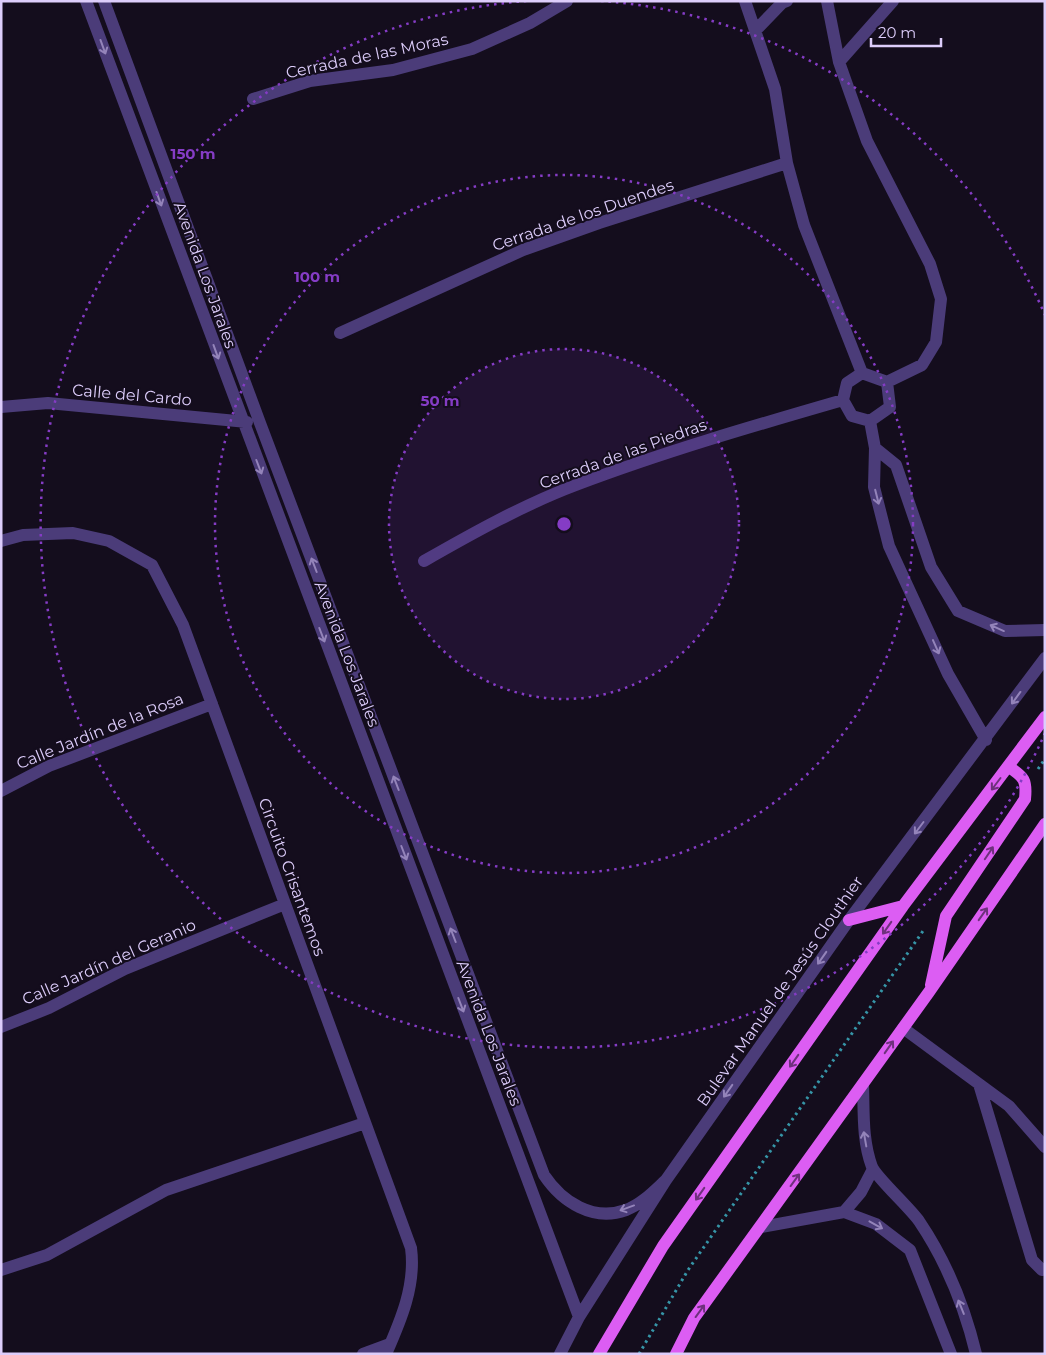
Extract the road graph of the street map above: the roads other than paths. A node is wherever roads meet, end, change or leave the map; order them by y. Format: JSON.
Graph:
{"nodes":[{"id":1,"x":86,"y":1,"type":"edge"},
{"id":2,"x":104,"y":1,"type":"edge"},
{"id":3,"x":567,"y":1,"type":"edge"},
{"id":4,"x":745,"y":1,"type":"edge"},
{"id":5,"x":787,"y":1,"type":"edge"},
{"id":6,"x":828,"y":1,"type":"edge"},
{"id":7,"x":893,"y":1,"type":"edge"},
{"id":8,"x":755,"y":31,"type":"junction"},
{"id":9,"x":839,"y":62,"type":"junction"},
{"id":10,"x":253,"y":99,"type":"dead end"},
{"id":11,"x":787,"y":163,"type":"junction"},
{"id":12,"x":340,"y":333,"type":"dead end"},
{"id":13,"x":862,"y":373,"type":"junction"},
{"id":14,"x":887,"y":382,"type":"junction"},
{"id":15,"x":843,"y":400,"type":"junction"},
{"id":16,"x":1,"y":407,"type":"edge"},
{"id":17,"x":242,"y":421,"type":"junction"},
{"id":18,"x":870,"y":422,"type":"junction"},
{"id":19,"x":260,"y":423,"type":"junction"},
{"id":20,"x":875,"y":448,"type":"junction"},
{"id":21,"x":1,"y":541,"type":"edge"},
{"id":22,"x":424,"y":561,"type":"dead end"},
{"id":23,"x":1045,"y":630,"type":"edge"},
{"id":24,"x":1045,"y":658,"type":"edge"},
{"id":25,"x":212,"y":704,"type":"junction"},
{"id":26,"x":1045,"y":716,"type":"edge"},
{"id":27,"x":986,"y":740,"type":"junction"},
{"id":28,"x":1009,"y":767,"type":"junction"},
{"id":29,"x":1,"y":790,"type":"edge"},
{"id":30,"x":1045,"y":824,"type":"edge"},
{"id":31,"x":285,"y":904,"type":"junction"},
{"id":32,"x":903,"y":906,"type":"junction"},
{"id":33,"x":849,"y":920,"type":"junction"},
{"id":34,"x":929,"y":992,"type":"junction"},
{"id":35,"x":1,"y":1027,"type":"edge"},
{"id":36,"x":903,"y":1028,"type":"junction"},
{"id":37,"x":863,"y":1084,"type":"junction"},
{"id":38,"x":979,"y":1084,"type":"junction"},
{"id":39,"x":365,"y":1123,"type":"junction"},
{"id":40,"x":1045,"y":1147,"type":"edge"},
{"id":41,"x":873,"y":1169,"type":"junction"},
{"id":42,"x":666,"y":1180,"type":"junction"},
{"id":43,"x":844,"y":1212,"type":"junction"},
{"id":44,"x":761,"y":1227,"type":"junction"},
{"id":45,"x":1045,"y":1269,"type":"edge"},
{"id":46,"x":1,"y":1270,"type":"edge"},
{"id":47,"x":579,"y":1317,"type":"junction"},
{"id":48,"x":388,"y":1349,"type":"edge"},
{"id":49,"x":363,"y":1354,"type":"edge"},
{"id":50,"x":560,"y":1354,"type":"edge"},
{"id":51,"x":598,"y":1354,"type":"edge"},
{"id":52,"x":676,"y":1354,"type":"edge"},
{"id":53,"x":951,"y":1354,"type":"edge"},
{"id":54,"x":976,"y":1354,"type":"edge"}],
"edges":[{"from":1,"to":17,"type":"street","name":"Avenida Los Jarales","one_way":true},
{"from":2,"to":19,"type":"street","name":"Avenida Los Jarales"},
{"from":3,"to":10,"type":"street","name":"Cerrada de las Moras"},
{"from":4,"to":8,"type":"street"},
{"from":5,"to":8,"type":"street"},
{"from":6,"to":9,"type":"street"},
{"from":7,"to":9,"type":"street"},
{"from":8,"to":11,"type":"street"},
{"from":9,"to":14,"type":"street"},
{"from":11,"to":12,"type":"street","name":"Cerrada de los Duendes"},
{"from":11,"to":13,"type":"street"},
{"from":13,"to":14,"type":"street"},
{"from":13,"to":15,"type":"street"},
{"from":14,"to":18,"type":"street"},
{"from":15,"to":18,"type":"street"},
{"from":15,"to":22,"type":"street","name":"Cerrada de las Piedras"},
{"from":16,"to":17,"type":"street","name":"Calle del Cardo"},
{"from":17,"to":19,"type":"street","name":"Calle del Cardo"},
{"from":17,"to":47,"type":"street","name":"Avenida Los Jarales","one_way":true},
{"from":18,"to":20,"type":"street"},
{"from":42,"to":19,"type":"street","name":"Avenida Los Jarales","one_way":true},
{"from":23,"to":20,"type":"street","one_way":true},
{"from":20,"to":27,"type":"street","one_way":true},
{"from":21,"to":25,"type":"street","name":"Circuito Crisantemos"},
{"from":24,"to":27,"type":"street","name":"Bulevar Manuel de Jesús Clouthier","one_way":true},
{"from":25,"to":29,"type":"street","name":"Calle Jardín de la Rosa"},
{"from":25,"to":31,"type":"street","name":"Circuito Crisantemos"},
{"from":26,"to":28,"type":"main road"},
{"from":27,"to":33,"type":"street","name":"Bulevar Manuel de Jesús Clouthier","one_way":true},
{"from":28,"to":32,"type":"main road","one_way":true},
{"from":34,"to":28,"type":"main road","one_way":true},
{"from":34,"to":30,"type":"main road","one_way":true},
{"from":31,"to":35,"type":"street","name":"Calle Jardín del Geranio"},
{"from":31,"to":39,"type":"street","name":"Circuito Crisantemos"},
{"from":32,"to":33,"type":"main road"},
{"from":32,"to":51,"type":"main road","one_way":true},
{"from":33,"to":42,"type":"street","name":"Bulevar Manuel de Jesús Clouthier","one_way":true},
{"from":34,"to":36,"type":"main road"},
{"from":37,"to":36,"type":"main road","one_way":true},
{"from":36,"to":38,"type":"street"},
{"from":41,"to":37,"type":"street","one_way":true},
{"from":44,"to":37,"type":"main road","one_way":true},
{"from":38,"to":40,"type":"street"},
{"from":38,"to":45,"type":"street"},
{"from":39,"to":46,"type":"street"},
{"from":39,"to":48,"type":"street","name":"Circuito Crisantemos"},
{"from":41,"to":43,"type":"street"},
{"from":54,"to":41,"type":"street","one_way":true},
{"from":42,"to":47,"type":"street","name":"Bulevar Manuel de Jesús Clouthier"},
{"from":43,"to":44,"type":"street"},
{"from":43,"to":53,"type":"street","one_way":true},
{"from":52,"to":44,"type":"main road","one_way":true},
{"from":47,"to":50,"type":"street","name":"Bulevar Manuel de Jesús Clouthier"},
{"from":48,"to":49,"type":"street"}]}
